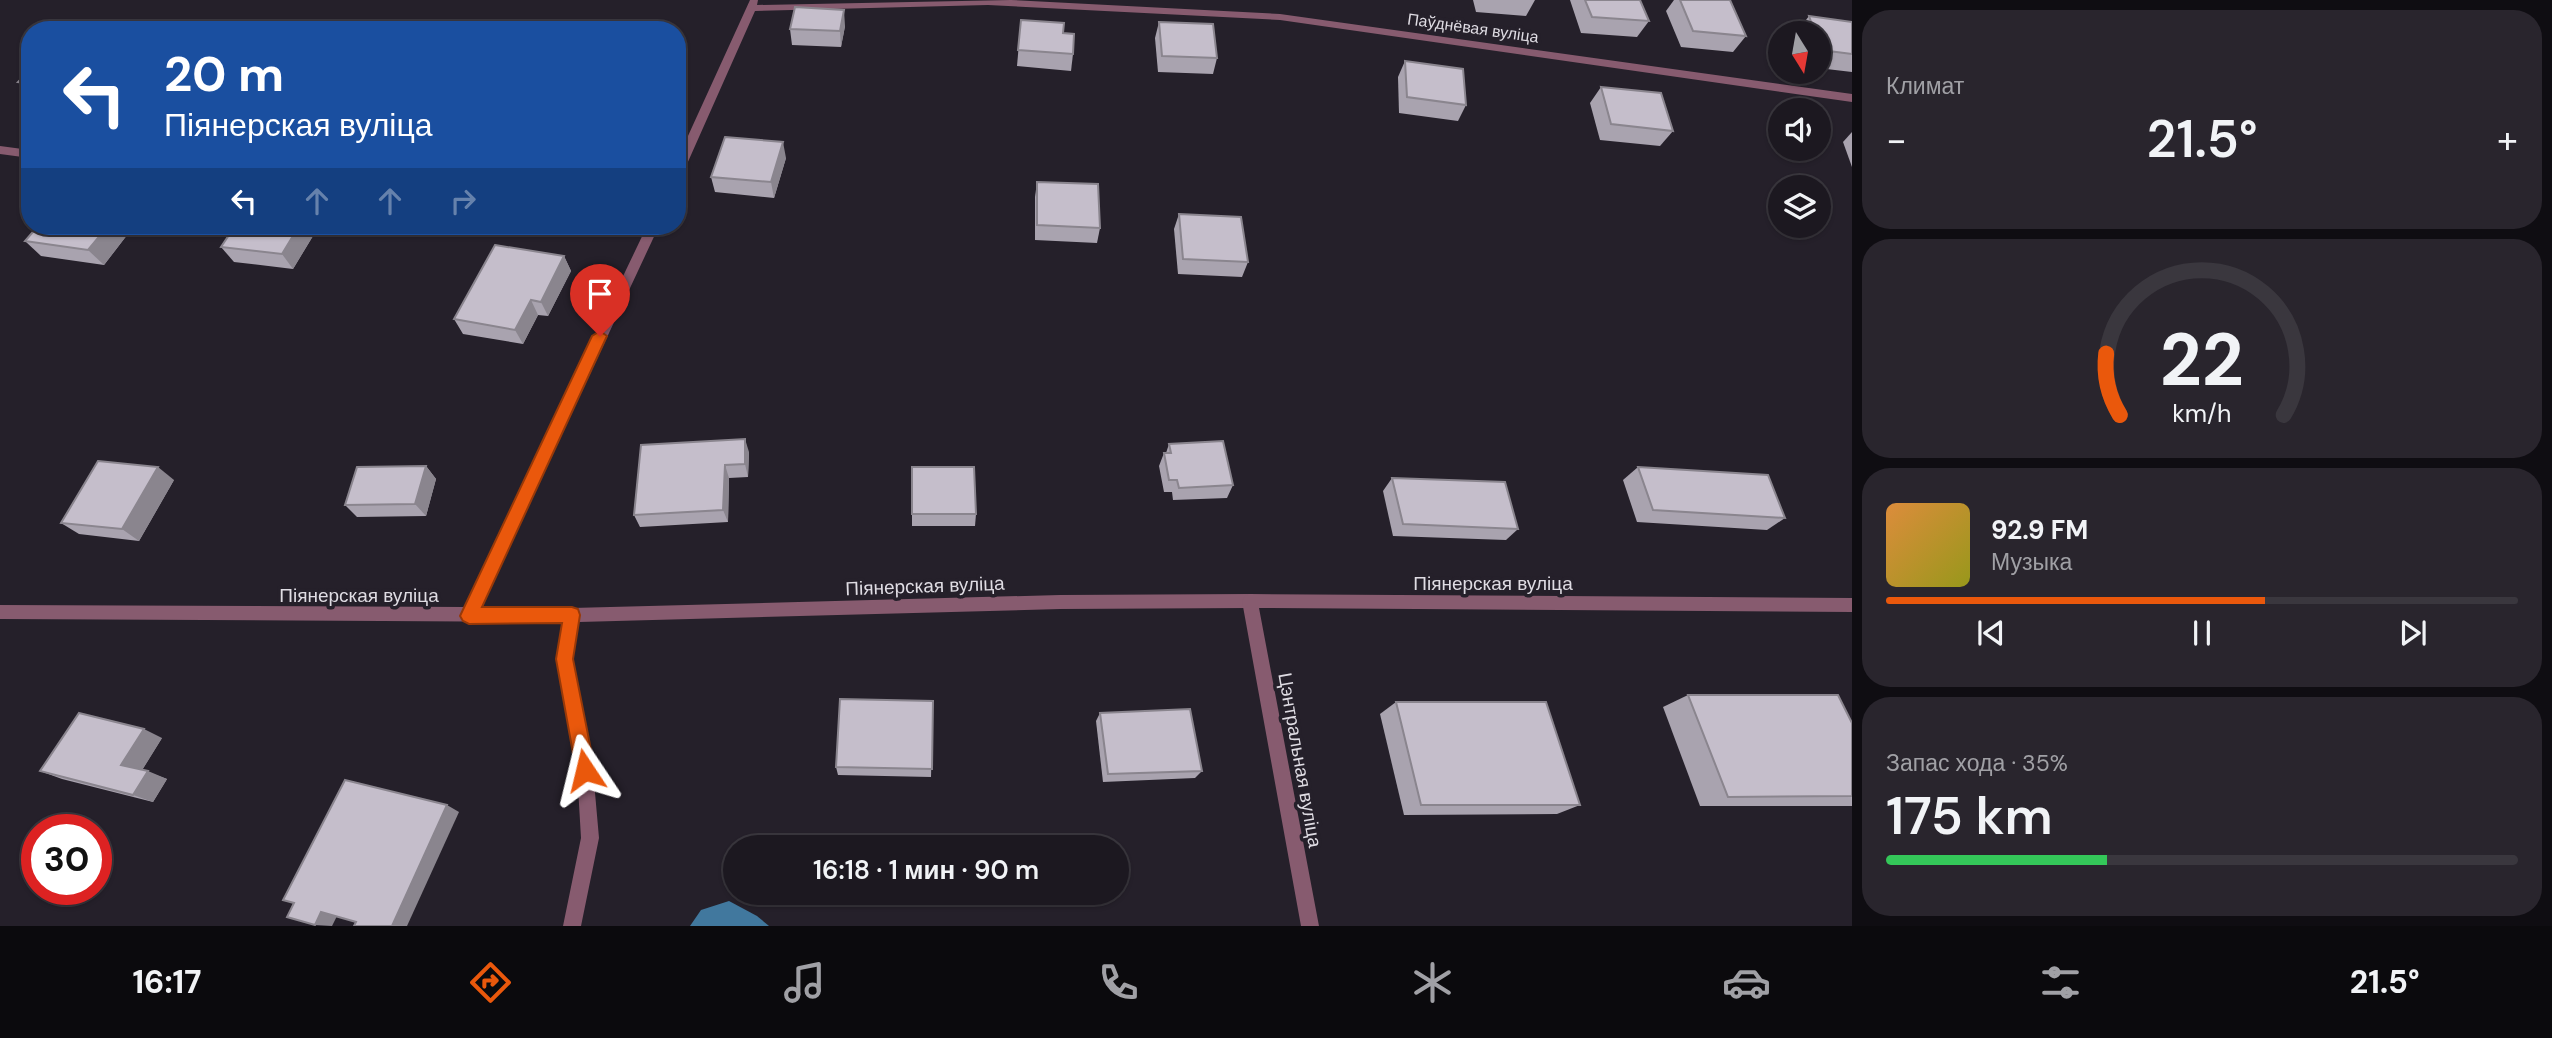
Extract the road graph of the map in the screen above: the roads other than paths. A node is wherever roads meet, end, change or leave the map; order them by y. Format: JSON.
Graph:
{"nodes":[{"id":1,"x":753,"y":4,"type":"edge"},
{"id":2,"x":1852,"y":98,"type":"edge"},
{"id":3,"x":0,"y":150,"type":"edge"},
{"id":4,"x":21,"y":152,"type":"edge"},
{"id":5,"x":686,"y":153,"type":"edge"},
{"id":6,"x":649,"y":235,"type":"edge"},
{"id":7,"x":1250,"y":601,"type":"junction"},
{"id":8,"x":1852,"y":605,"type":"edge"},
{"id":9,"x":0,"y":612,"type":"edge"},
{"id":10,"x":572,"y":615,"type":"junction"},
{"id":11,"x":469,"y":616,"type":"junction"},
{"id":12,"x":572,"y":926,"type":"edge"},
{"id":13,"x":1310,"y":926,"type":"edge"}],
"edges":[{"from":1,"to":2,"type":"street","name":"Паўднёвая вуліца"},
{"from":1,"to":5,"type":"street"},
{"from":3,"to":4,"type":"street"},
{"from":6,"to":11,"type":"street"},
{"from":7,"to":8,"type":"street","name":"Піянерская вуліца"},
{"from":7,"to":10,"type":"street","name":"Піянерская вуліца"},
{"from":7,"to":13,"type":"street","name":"Цэнтральная вуліца"},
{"from":9,"to":11,"type":"street","name":"Піянерская вуліца"},
{"from":10,"to":11,"type":"street","name":"Піянерская вуліца"},
{"from":10,"to":12,"type":"street"}]}
